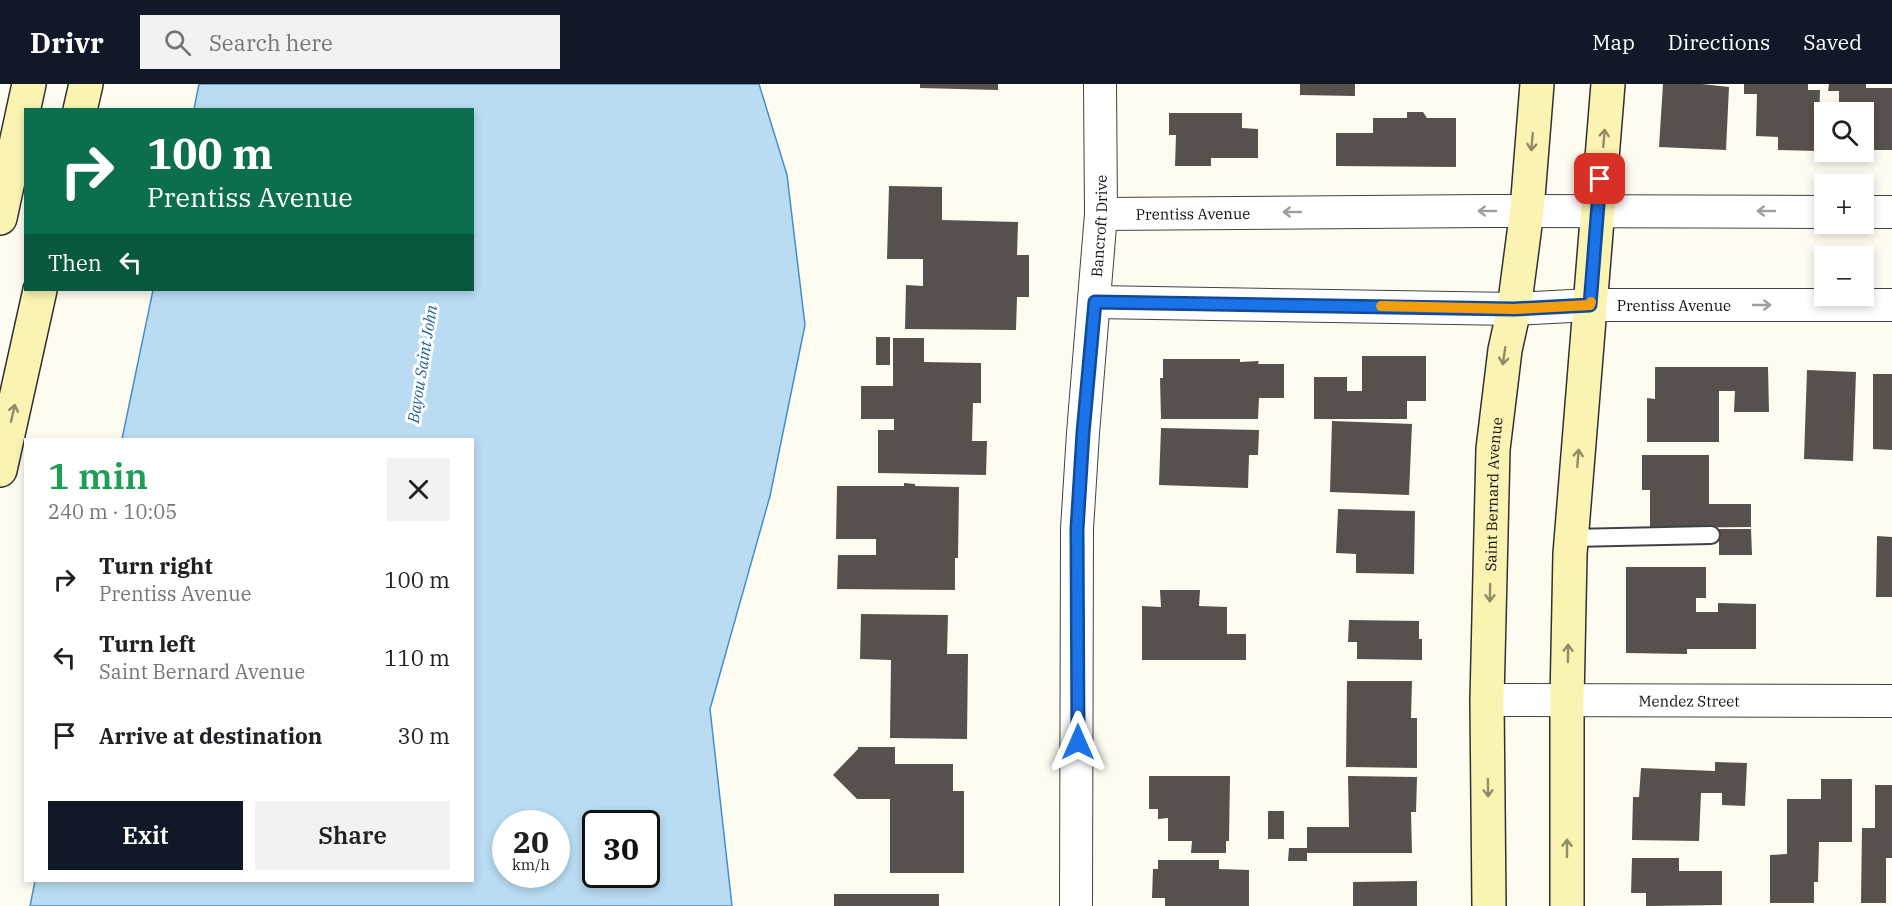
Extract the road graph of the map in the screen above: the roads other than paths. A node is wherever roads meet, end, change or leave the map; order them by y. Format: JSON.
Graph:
{"nodes":[{"id":1,"x":29,"y":84,"type":"edge"},
{"id":2,"x":86,"y":84,"type":"edge"},
{"id":3,"x":1100,"y":84,"type":"edge"},
{"id":4,"x":1537,"y":84,"type":"edge"},
{"id":5,"x":1608,"y":84,"type":"edge"},
{"id":6,"x":80,"y":108,"type":"edge"},
{"id":7,"x":1527,"y":210,"type":"junction"},
{"id":8,"x":1598,"y":211,"type":"junction"},
{"id":9,"x":1814,"y":212,"type":"edge"},
{"id":10,"x":1874,"y":212,"type":"edge"},
{"id":11,"x":1892,"y":212,"type":"edge"},
{"id":12,"x":1101,"y":213,"type":"junction"},
{"id":13,"x":0,"y":218,"type":"edge"},
{"id":14,"x":40,"y":291,"type":"edge"},
{"id":15,"x":1095,"y":302,"type":"junction"},
{"id":16,"x":1590,"y":305,"type":"junction"},
{"id":17,"x":1892,"y":305,"type":"edge"},
{"id":18,"x":1514,"y":309,"type":"junction"},
{"id":19,"x":0,"y":470,"type":"edge"},
{"id":20,"x":1711,"y":535,"type":"dead end"},
{"id":21,"x":1571,"y":538,"type":"junction"},
{"id":22,"x":1487,"y":700,"type":"junction"},
{"id":23,"x":1567,"y":701,"type":"junction"},
{"id":24,"x":1892,"y":701,"type":"edge"},
{"id":25,"x":1077,"y":906,"type":"edge"},
{"id":26,"x":1489,"y":906,"type":"edge"},
{"id":27,"x":1567,"y":906,"type":"edge"}],
"edges":[{"from":1,"to":13,"type":"main road"},
{"from":2,"to":6,"type":"main road"},
{"from":3,"to":12,"type":"street","name":"Bancroft Drive"},
{"from":4,"to":7,"type":"main road","name":"Saint Bernard Avenue","one_way":true},
{"from":8,"to":5,"type":"main road","one_way":true},
{"from":7,"to":8,"type":"street","name":"Prentiss Avenue"},
{"from":7,"to":12,"type":"street","name":"Prentiss Avenue","one_way":true},
{"from":7,"to":18,"type":"main road","name":"Saint Bernard Avenue"},
{"from":9,"to":8,"type":"street","name":"Prentiss Avenue","one_way":true},
{"from":8,"to":16,"type":"main road"},
{"from":10,"to":11,"type":"street"},
{"from":12,"to":15,"type":"street","name":"Bancroft Drive"},
{"from":19,"to":14,"type":"main road","one_way":true},
{"from":15,"to":18,"type":"street","name":"Prentiss Avenue"},
{"from":15,"to":25,"type":"street","name":"Bancroft Drive"},
{"from":16,"to":17,"type":"street","name":"Prentiss Avenue","one_way":true},
{"from":16,"to":18,"type":"street","name":"Prentiss Avenue"},
{"from":21,"to":16,"type":"main road","one_way":true},
{"from":18,"to":22,"type":"main road","name":"Saint Bernard Avenue","one_way":true},
{"from":20,"to":21,"type":"lane"},
{"from":23,"to":21,"type":"main road","one_way":true},
{"from":22,"to":23,"type":"street","name":"Mendez Street"},
{"from":22,"to":26,"type":"main road","name":"Saint Bernard Avenue","one_way":true},
{"from":23,"to":24,"type":"street","name":"Mendez Street"},
{"from":27,"to":23,"type":"main road","one_way":true}]}
